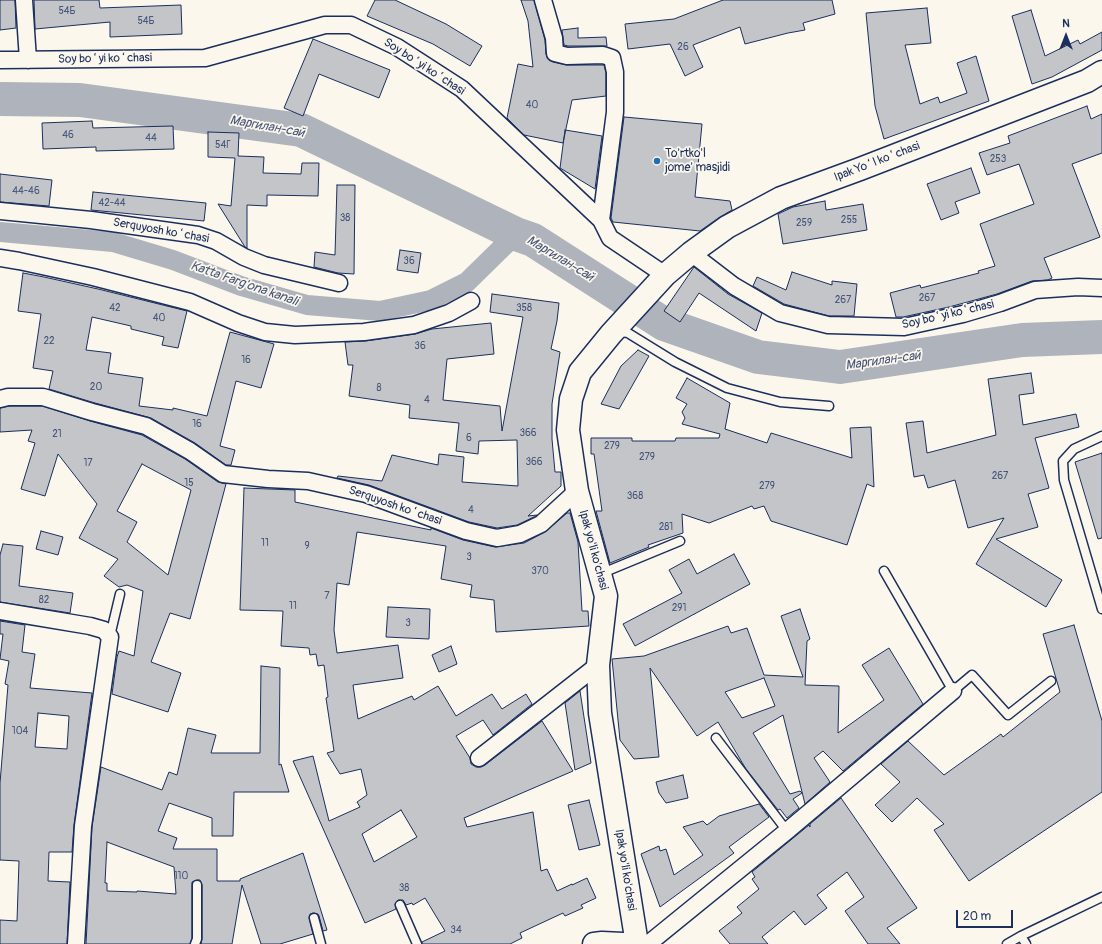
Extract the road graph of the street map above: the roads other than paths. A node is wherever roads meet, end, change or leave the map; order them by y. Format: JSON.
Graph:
{"nodes":[{"id":1,"x":24,"y":0,"type":"edge"},
{"id":2,"x":543,"y":0,"type":"edge"},
{"id":3,"x":0,"y":60,"type":"edge"},
{"id":4,"x":28,"y":60,"type":"junction"},
{"id":5,"x":1102,"y":72,"type":"edge"},
{"id":6,"x":0,"y":211,"type":"edge"},
{"id":7,"x":602,"y":220,"type":"junction"},
{"id":8,"x":691,"y":253,"type":"junction"},
{"id":9,"x":0,"y":258,"type":"edge"},
{"id":10,"x":665,"y":275,"type":"junction"},
{"id":11,"x":339,"y":283,"type":"dead end"},
{"id":12,"x":1102,"y":288,"type":"edge"},
{"id":13,"x":647,"y":295,"type":"joint"},
{"id":14,"x":471,"y":301,"type":"dead end"},
{"id":15,"x":611,"y":334,"type":"junction"},
{"id":16,"x":0,"y":399,"type":"edge"},
{"id":17,"x":829,"y":406,"type":"dead end"},
{"id":18,"x":1102,"y":436,"type":"edge"},
{"id":19,"x":577,"y":491,"type":"junction"},
{"id":20,"x":680,"y":541,"type":"dead end"},
{"id":21,"x":884,"y":570,"type":"dead end"},
{"id":22,"x":600,"y":574,"type":"junction"},
{"id":23,"x":120,"y":594,"type":"dead end"},
{"id":24,"x":1102,"y":609,"type":"edge"},
{"id":25,"x":0,"y":611,"type":"edge"},
{"id":26,"x":110,"y":637,"type":"junction"},
{"id":27,"x":598,"y":665,"type":"junction"},
{"id":28,"x":1051,"y":681,"type":"dead end"},
{"id":29,"x":953,"y":691,"type":"junction"},
{"id":30,"x":716,"y":738,"type":"dead end"},
{"id":31,"x":479,"y":758,"type":"dead end"},
{"id":32,"x":787,"y":831,"type":"junction"},
{"id":33,"x":196,"y":884,"type":"dead end"},
{"id":34,"x":1102,"y":897,"type":"edge"},
{"id":35,"x":400,"y":905,"type":"dead end"},
{"id":36,"x":314,"y":918,"type":"dead end"},
{"id":37,"x":1021,"y":936,"type":"junction"},
{"id":38,"x":76,"y":944,"type":"edge"},
{"id":39,"x":195,"y":944,"type":"edge"},
{"id":40,"x":321,"y":944,"type":"edge"},
{"id":41,"x":417,"y":944,"type":"edge"},
{"id":42,"x":594,"y":944,"type":"edge"},
{"id":43,"x":623,"y":944,"type":"edge"},
{"id":44,"x":637,"y":944,"type":"edge"},
{"id":45,"x":648,"y":944,"type":"edge"},
{"id":46,"x":1007,"y":944,"type":"edge"},
{"id":47,"x":1026,"y":944,"type":"edge"}],
"edges":[{"from":1,"to":4,"type":"street"},
{"from":2,"to":7,"type":"street"},
{"from":3,"to":4,"type":"street","name":"Soy boʻyi koʻchasi"},
{"from":4,"to":7,"type":"street","name":"Soy boʻyi koʻchasi"},
{"from":5,"to":8,"type":"street","name":"Ipak Yoʻl koʻchasi"},
{"from":6,"to":11,"type":"street","name":"Serquyosh koʻchasi"},
{"from":7,"to":10,"type":"street","name":"Soy boʻyi koʻchasi"},
{"from":8,"to":10,"type":"street","name":"Ipak Yoʻl koʻchasi"},
{"from":8,"to":12,"type":"street","name":"Soy boʻyi koʻchasi"},
{"from":9,"to":14,"type":"street"},
{"from":10,"to":13,"type":"street","name":"Ipak Yoʻl koʻchasi"},
{"from":13,"to":15,"type":"street","name":"Ipak yo'li ko'chasi"},
{"from":15,"to":17,"type":"lane"},
{"from":15,"to":19,"type":"street","name":"Ipak yo'li ko'chasi"},
{"from":16,"to":19,"type":"street","name":"Serquyosh koʻchasi"},
{"from":18,"to":24,"type":"lane"},
{"from":19,"to":22,"type":"street","name":"Ipak yo'li ko'chasi"},
{"from":20,"to":22,"type":"lane"},
{"from":21,"to":29,"type":"lane"},
{"from":22,"to":27,"type":"street","name":"Ipak yo'li ko'chasi"},
{"from":23,"to":26,"type":"lane"},
{"from":25,"to":26,"type":"street"},
{"from":26,"to":38,"type":"street"},
{"from":27,"to":31,"type":"street"},
{"from":27,"to":44,"type":"street","name":"Ipak yo'li ko'chasi"},
{"from":28,"to":29,"type":"lane"},
{"from":29,"to":32,"type":"street"},
{"from":30,"to":32,"type":"lane"},
{"from":32,"to":45,"type":"street"},
{"from":33,"to":39,"type":"lane"},
{"from":34,"to":37,"type":"lane"},
{"from":35,"to":41,"type":"lane"},
{"from":36,"to":40,"type":"lane"},
{"from":37,"to":46,"type":"lane"},
{"from":37,"to":47,"type":"lane"},
{"from":42,"to":43,"type":"street"}]}
